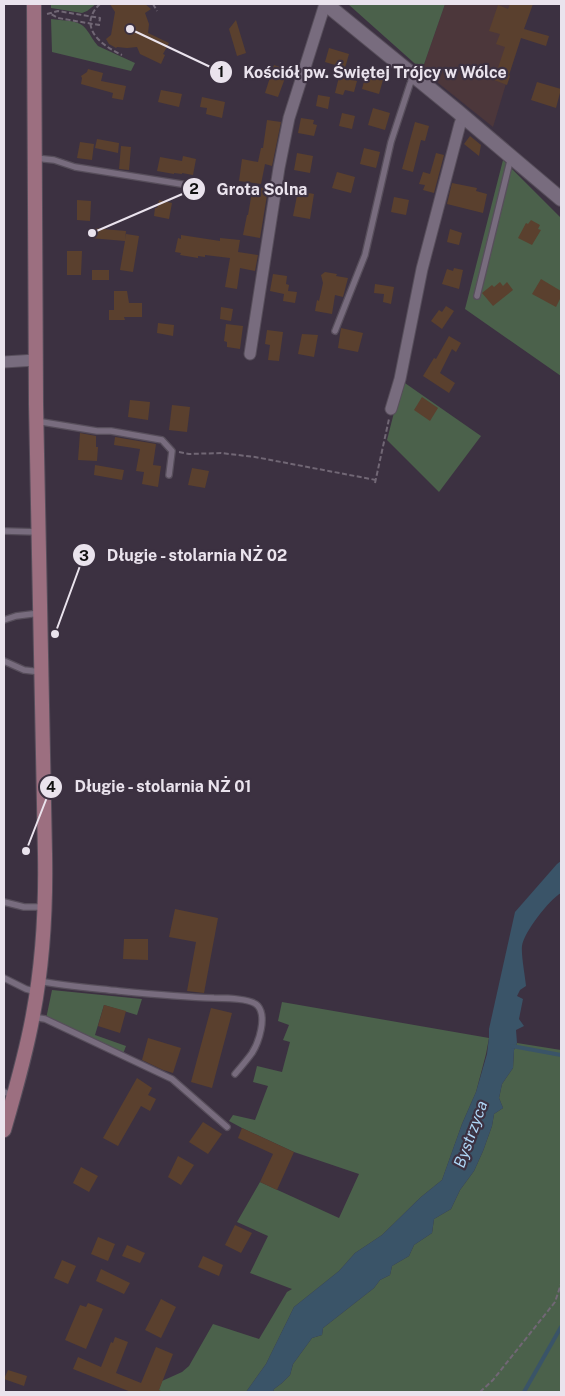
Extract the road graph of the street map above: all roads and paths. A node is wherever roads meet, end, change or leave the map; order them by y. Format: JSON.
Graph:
{"nodes":[{"id":1,"x":34,"y":4,"type":"edge"},
{"id":2,"x":100,"y":4,"type":"edge"},
{"id":3,"x":153,"y":4,"type":"edge"},
{"id":4,"x":326,"y":4,"type":"edge"},
{"id":5,"x":157,"y":11,"type":"dead end"},
{"id":6,"x":46,"y":14,"type":"dead end"},
{"id":7,"x":51,"y":14,"type":"junction"},
{"id":8,"x":90,"y":16,"type":"junction"},
{"id":9,"x":90,"y":23,"type":"junction"},
{"id":10,"x":122,"y":54,"type":"dead end"},
{"id":11,"x":414,"y":76,"type":"junction"},
{"id":12,"x":463,"y":116,"type":"junction"},
{"id":13,"x":511,"y":156,"type":"junction"},
{"id":14,"x":36,"y":158,"type":"junction"},
{"id":15,"x":200,"y":187,"type":"dead end"},
{"id":16,"x":561,"y":200,"type":"edge"},
{"id":17,"x":477,"y":296,"type":"dead end"},
{"id":18,"x":335,"y":331,"type":"dead end"},
{"id":19,"x":250,"y":354,"type":"dead end"},
{"id":20,"x":36,"y":360,"type":"junction"},
{"id":21,"x":4,"y":362,"type":"edge"},
{"id":22,"x":391,"y":409,"type":"joint"},
{"id":23,"x":36,"y":421,"type":"junction"},
{"id":24,"x":172,"y":451,"type":"junction"},
{"id":25,"x":169,"y":476,"type":"dead end"},
{"id":26,"x":4,"y":531,"type":"edge"},
{"id":27,"x":38,"y":532,"type":"junction"},
{"id":28,"x":40,"y":613,"type":"junction"},
{"id":29,"x":4,"y":620,"type":"edge"},
{"id":30,"x":4,"y":661,"type":"edge"},
{"id":31,"x":41,"y":672,"type":"junction"},
{"id":32,"x":4,"y":902,"type":"edge"},
{"id":33,"x":44,"y":907,"type":"junction"},
{"id":34,"x":4,"y":978,"type":"edge"},
{"id":35,"x":38,"y":986,"type":"junction"},
{"id":36,"x":33,"y":1016,"type":"junction"},
{"id":37,"x":235,"y":1074,"type":"dead end"},
{"id":38,"x":9,"y":1094,"type":"edge"},
{"id":39,"x":5,"y":1121,"type":"edge"},
{"id":40,"x":227,"y":1127,"type":"dead end"},
{"id":41,"x":561,"y":1284,"type":"edge"},
{"id":42,"x":480,"y":1392,"type":"edge"}],
"edges":[{"from":1,"to":14,"type":"main road"},
{"from":2,"to":8,"type":"path"},
{"from":3,"to":5,"type":"path"},
{"from":4,"to":11,"type":"street"},
{"from":4,"to":19,"type":"street"},
{"from":6,"to":7,"type":"path"},
{"from":7,"to":8,"type":"path"},
{"from":7,"to":9,"type":"path"},
{"from":8,"to":9,"type":"path"},
{"from":8,"to":9,"type":"path"},
{"from":9,"to":10,"type":"path"},
{"from":11,"to":12,"type":"street"},
{"from":11,"to":18,"type":"lane"},
{"from":12,"to":13,"type":"street"},
{"from":12,"to":22,"type":"street"},
{"from":13,"to":16,"type":"street"},
{"from":13,"to":17,"type":"lane"},
{"from":14,"to":15,"type":"lane"},
{"from":14,"to":20,"type":"main road"},
{"from":20,"to":21,"type":"street"},
{"from":20,"to":23,"type":"main road"},
{"from":22,"to":24,"type":"path"},
{"from":23,"to":24,"type":"lane"},
{"from":23,"to":27,"type":"main road"},
{"from":24,"to":25,"type":"lane"},
{"from":26,"to":27,"type":"lane"},
{"from":27,"to":28,"type":"main road"},
{"from":28,"to":29,"type":"lane"},
{"from":28,"to":31,"type":"main road"},
{"from":30,"to":31,"type":"lane"},
{"from":31,"to":33,"type":"main road"},
{"from":32,"to":33,"type":"lane"},
{"from":33,"to":35,"type":"main road"},
{"from":34,"to":35,"type":"lane"},
{"from":35,"to":36,"type":"main road"},
{"from":35,"to":37,"type":"lane"},
{"from":36,"to":38,"type":"main road"},
{"from":36,"to":40,"type":"lane"},
{"from":38,"to":39,"type":"main road"},
{"from":41,"to":42,"type":"path"}]}
